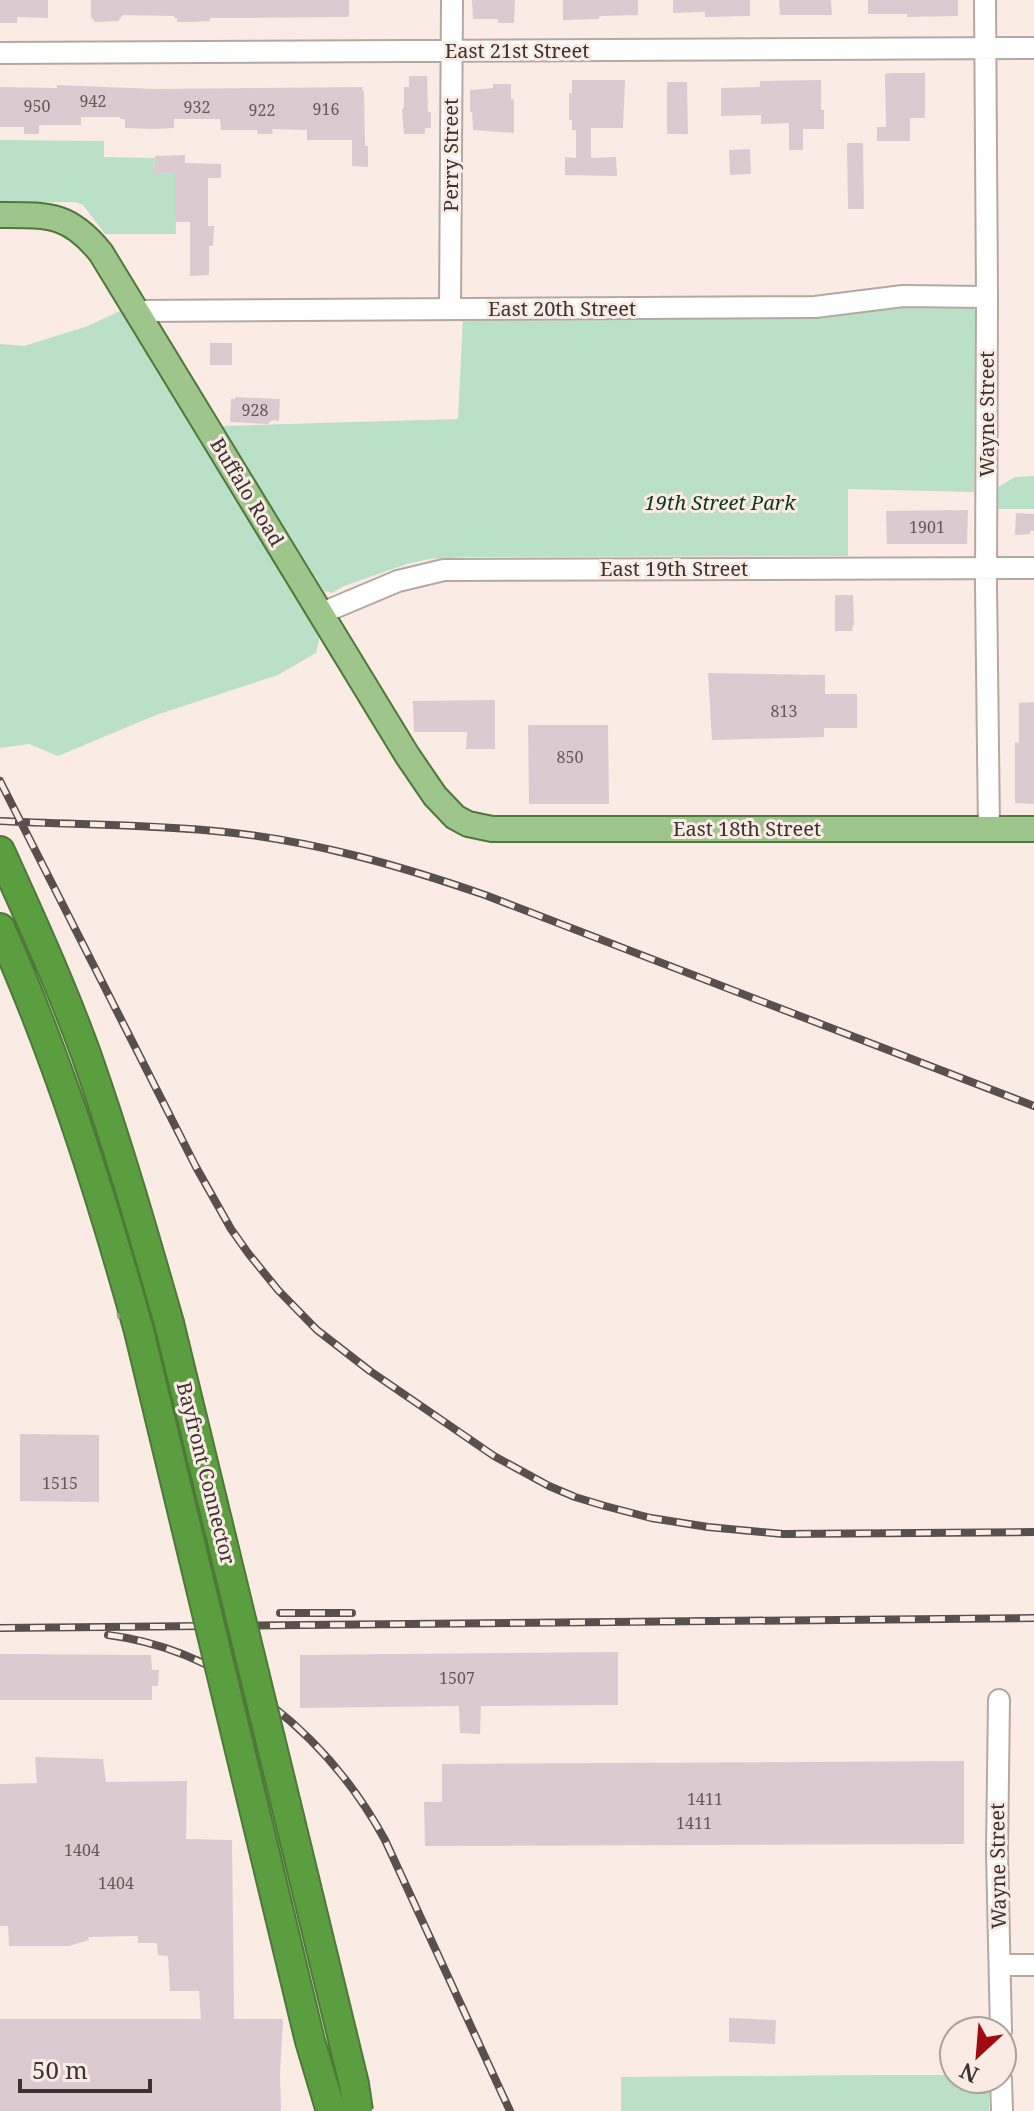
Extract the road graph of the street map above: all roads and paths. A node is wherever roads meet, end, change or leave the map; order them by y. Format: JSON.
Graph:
{"nodes":[{"id":1,"x":452,"y":0,"type":"edge"},
{"id":2,"x":985,"y":0,"type":"edge"},
{"id":3,"x":985,"y":48,"type":"junction"},
{"id":4,"x":1034,"y":48,"type":"edge"},
{"id":5,"x":452,"y":51,"type":"junction"},
{"id":6,"x":0,"y":53,"type":"edge"},
{"id":7,"x":0,"y":215,"type":"edge"},
{"id":8,"x":987,"y":297,"type":"junction"},
{"id":9,"x":450,"y":309,"type":"junction"},
{"id":10,"x":137,"y":311,"type":"junction"},
{"id":11,"x":987,"y":568,"type":"junction"},
{"id":12,"x":1034,"y":568,"type":"edge"},
{"id":13,"x":322,"y":613,"type":"junction"},
{"id":14,"x":461,"y":821,"type":"joint"},
{"id":15,"x":989,"y":829,"type":"junction"},
{"id":16,"x":1034,"y":829,"type":"edge"},
{"id":17,"x":0,"y":851,"type":"edge"},
{"id":18,"x":0,"y":928,"type":"edge"},
{"id":19,"x":999,"y":1700,"type":"dead end"},
{"id":20,"x":1000,"y":1965,"type":"junction"},
{"id":21,"x":1034,"y":1965,"type":"edge"},
{"id":22,"x":1001,"y":2015,"type":"edge"},
{"id":23,"x":331,"y":2111,"type":"edge"},
{"id":24,"x":358,"y":2111,"type":"edge"}],
"edges":[{"from":1,"to":5,"type":"street","name":"Perry Street"},
{"from":2,"to":3,"type":"street","name":"Wayne Street"},
{"from":3,"to":4,"type":"street","name":"East 21st Street"},
{"from":3,"to":5,"type":"street","name":"East 21st Street"},
{"from":3,"to":8,"type":"street","name":"Wayne Street"},
{"from":5,"to":6,"type":"street","name":"East 21st Street"},
{"from":5,"to":9,"type":"street","name":"Perry Street"},
{"from":7,"to":10,"type":"main road","name":"Buffalo Road"},
{"from":8,"to":9,"type":"street","name":"East 20th Street"},
{"from":8,"to":11,"type":"street","name":"Wayne Street"},
{"from":9,"to":10,"type":"street","name":"East 20th Street"},
{"from":10,"to":13,"type":"main road","name":"Buffalo Road"},
{"from":11,"to":12,"type":"street","name":"East 19th Street"},
{"from":11,"to":13,"type":"street","name":"East 19th Street"},
{"from":11,"to":15,"type":"street","name":"Wayne Street"},
{"from":13,"to":14,"type":"main road","name":"Buffalo Road"},
{"from":14,"to":15,"type":"main road","name":"East 18th Street"},
{"from":15,"to":16,"type":"main road","name":"East 18th Street"},
{"from":17,"to":24,"type":"highway","name":"Bayfront Connector","bridge":true},
{"from":18,"to":23,"type":"highway","name":"Bayfront Connector","bridge":true},
{"from":19,"to":20,"type":"street","name":"Wayne Street"},
{"from":20,"to":21,"type":"street"},
{"from":20,"to":22,"type":"street","name":"Wayne Street"}]}
